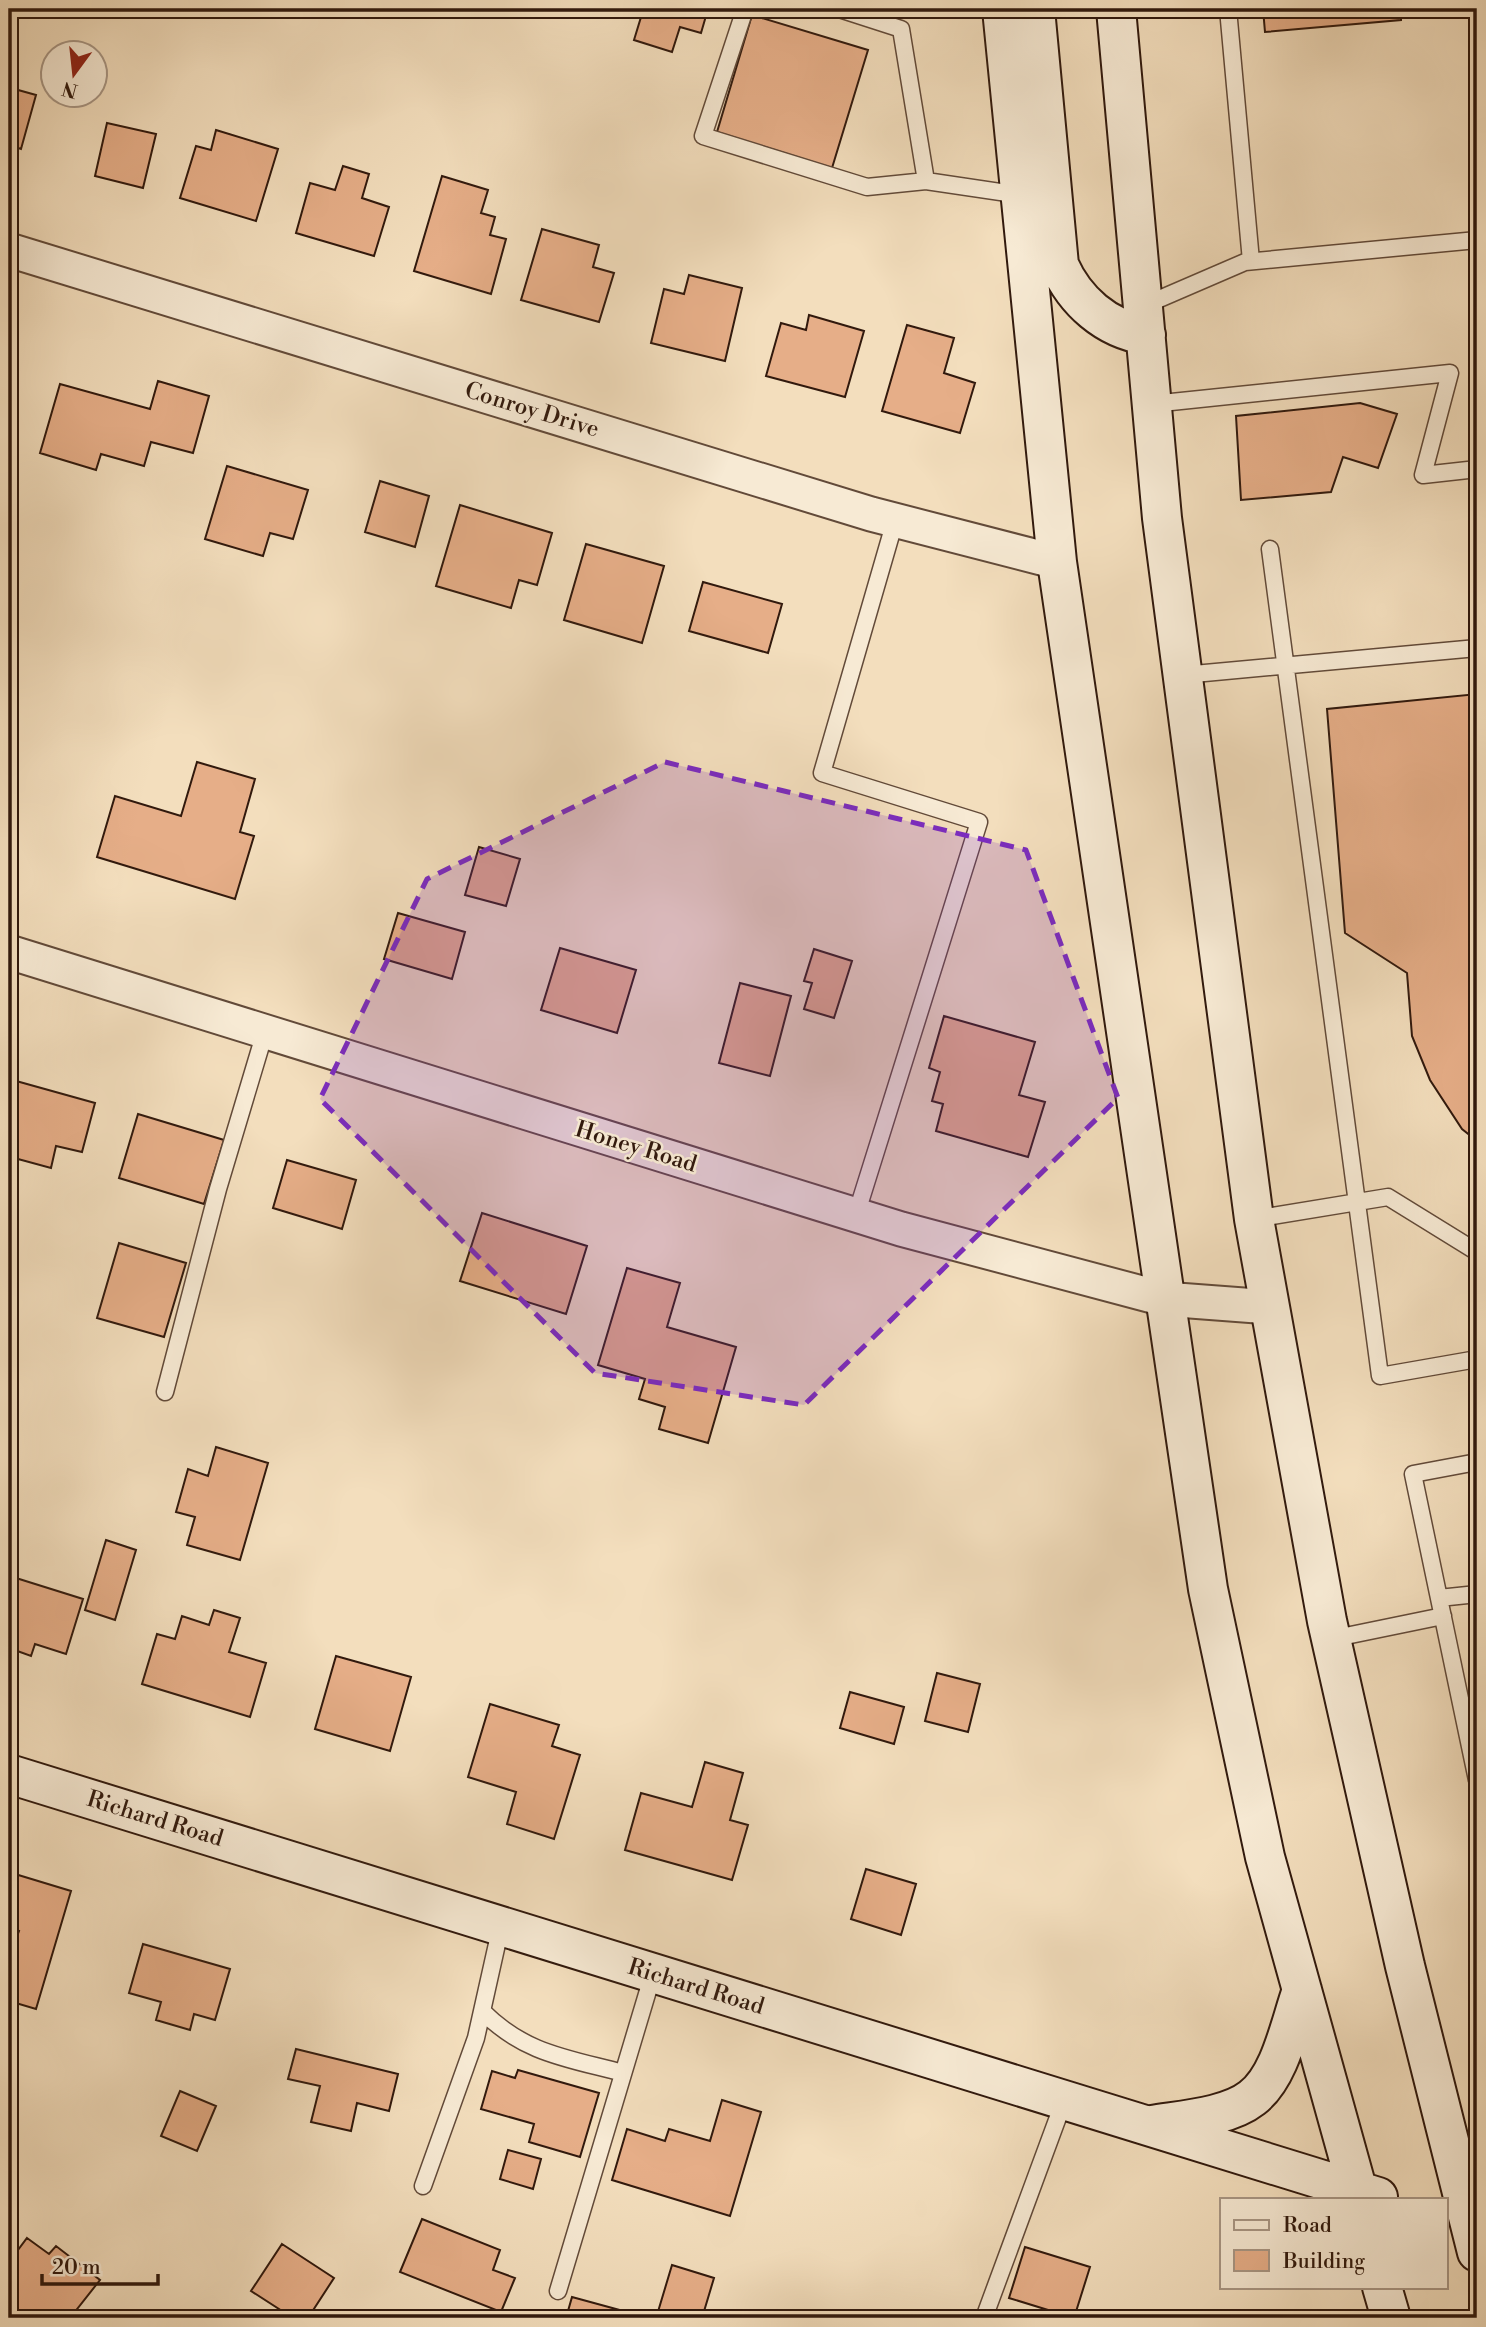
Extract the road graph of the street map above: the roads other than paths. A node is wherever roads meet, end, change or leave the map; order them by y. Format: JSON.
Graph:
{"nodes":[{"id":1,"x":745,"y":9,"type":"edge"},
{"id":2,"x":839,"y":9,"type":"edge"},
{"id":3,"x":1002,"y":9,"type":"edge"},
{"id":4,"x":1035,"y":9,"type":"edge"},
{"id":5,"x":1116,"y":9,"type":"edge"},
{"id":6,"x":1228,"y":9,"type":"edge"},
{"id":7,"x":926,"y":181,"type":"junction"},
{"id":8,"x":1020,"y":195,"type":"junction"},
{"id":9,"x":1477,"y":240,"type":"edge"},
{"id":10,"x":9,"y":250,"type":"edge"},
{"id":11,"x":1251,"y":261,"type":"junction"},
{"id":12,"x":1144,"y":321,"type":"junction"},
{"id":13,"x":1152,"y":404,"type":"junction"},
{"id":14,"x":1477,"y":469,"type":"edge"},
{"id":15,"x":895,"y":520,"type":"junction"},
{"id":16,"x":1270,"y":549,"type":"dead end"},
{"id":17,"x":1057,"y":562,"type":"junction"},
{"id":18,"x":1477,"y":648,"type":"edge"},
{"id":19,"x":1284,"y":666,"type":"junction"},
{"id":20,"x":1183,"y":675,"type":"junction"},
{"id":21,"x":9,"y":953,"type":"edge"},
{"id":22,"x":265,"y":1032,"type":"junction"},
{"id":23,"x":1357,"y":1202,"type":"junction"},
{"id":24,"x":856,"y":1215,"type":"junction"},
{"id":25,"x":1254,"y":1219,"type":"junction"},
{"id":26,"x":1477,"y":1252,"type":"edge"},
{"id":27,"x":1164,"y":1300,"type":"junction"},
{"id":28,"x":1270,"y":1307,"type":"junction"},
{"id":29,"x":1477,"y":1359,"type":"edge"},
{"id":30,"x":165,"y":1392,"type":"dead end"},
{"id":31,"x":1477,"y":1462,"type":"edge"},
{"id":32,"x":1477,"y":1594,"type":"edge"},
{"id":33,"x":1440,"y":1598,"type":"junction"},
{"id":34,"x":1443,"y":1616,"type":"junction"},
{"id":35,"x":1331,"y":1639,"type":"junction"},
{"id":36,"x":1477,"y":1697,"type":"edge"},
{"id":37,"x":1460,"y":1699,"type":"junction"},
{"id":38,"x":9,"y":1774,"type":"edge"},
{"id":39,"x":1477,"y":1780,"type":"edge"},
{"id":40,"x":501,"y":1926,"type":"junction"},
{"id":41,"x":653,"y":1974,"type":"junction"},
{"id":42,"x":1302,"y":1990,"type":"junction"},
{"id":43,"x":482,"y":2011,"type":"junction"},
{"id":44,"x":623,"y":2073,"type":"junction"},
{"id":45,"x":1064,"y":2101,"type":"junction"},
{"id":46,"x":1143,"y":2126,"type":"junction"},
{"id":47,"x":423,"y":2186,"type":"dead end"},
{"id":48,"x":1367,"y":2197,"type":"edge"},
{"id":49,"x":1468,"y":2230,"type":"edge"},
{"id":50,"x":1382,"y":2288,"type":"edge"},
{"id":51,"x":558,"y":2291,"type":"dead end"},
{"id":52,"x":984,"y":2318,"type":"edge"},
{"id":53,"x":1391,"y":2318,"type":"edge"}],
"edges":[{"from":1,"to":7,"type":"lane"},
{"from":2,"to":7,"type":"lane"},
{"from":3,"to":8,"type":"main road"},
{"from":4,"to":12,"type":"main road"},
{"from":5,"to":12,"type":"main road"},
{"from":6,"to":11,"type":"lane"},
{"from":7,"to":8,"type":"lane"},
{"from":8,"to":17,"type":"main road"},
{"from":9,"to":11,"type":"lane"},
{"from":10,"to":15,"type":"street","name":"Conroy Drive"},
{"from":11,"to":12,"type":"lane"},
{"from":12,"to":13,"type":"main road"},
{"from":13,"to":14,"type":"lane"},
{"from":13,"to":20,"type":"main road"},
{"from":15,"to":17,"type":"street","name":"Conroy Drive"},
{"from":15,"to":24,"type":"lane"},
{"from":16,"to":19,"type":"lane"},
{"from":17,"to":27,"type":"main road"},
{"from":18,"to":19,"type":"lane"},
{"from":19,"to":20,"type":"lane"},
{"from":19,"to":23,"type":"lane"},
{"from":20,"to":25,"type":"main road"},
{"from":21,"to":22,"type":"street","name":"Honey Road"},
{"from":22,"to":24,"type":"street","name":"Honey Road"},
{"from":22,"to":30,"type":"lane"},
{"from":23,"to":25,"type":"lane"},
{"from":23,"to":26,"type":"lane"},
{"from":23,"to":29,"type":"lane"},
{"from":24,"to":27,"type":"street","name":"Honey Road"},
{"from":25,"to":28,"type":"main road"},
{"from":27,"to":28,"type":"street","name":"Honey Road"},
{"from":27,"to":42,"type":"main road"},
{"from":28,"to":35,"type":"main road"},
{"from":31,"to":33,"type":"lane"},
{"from":32,"to":33,"type":"lane"},
{"from":33,"to":34,"type":"lane"},
{"from":34,"to":35,"type":"lane"},
{"from":34,"to":37,"type":"lane"},
{"from":35,"to":49,"type":"main road"},
{"from":36,"to":37,"type":"lane"},
{"from":37,"to":39,"type":"lane"},
{"from":38,"to":40,"type":"main road","name":"Richard Road"},
{"from":40,"to":41,"type":"main road","name":"Richard Road"},
{"from":40,"to":43,"type":"lane"},
{"from":41,"to":44,"type":"lane"},
{"from":41,"to":45,"type":"main road","name":"Richard Road"},
{"from":42,"to":46,"type":"main road"},
{"from":42,"to":48,"type":"main road"},
{"from":43,"to":44,"type":"lane"},
{"from":43,"to":47,"type":"lane"},
{"from":44,"to":51,"type":"lane"},
{"from":45,"to":46,"type":"main road","name":"Richard Road"},
{"from":45,"to":52,"type":"lane"},
{"from":46,"to":48,"type":"main road","name":"Richard Road"},
{"from":50,"to":53,"type":"main road"}]}
